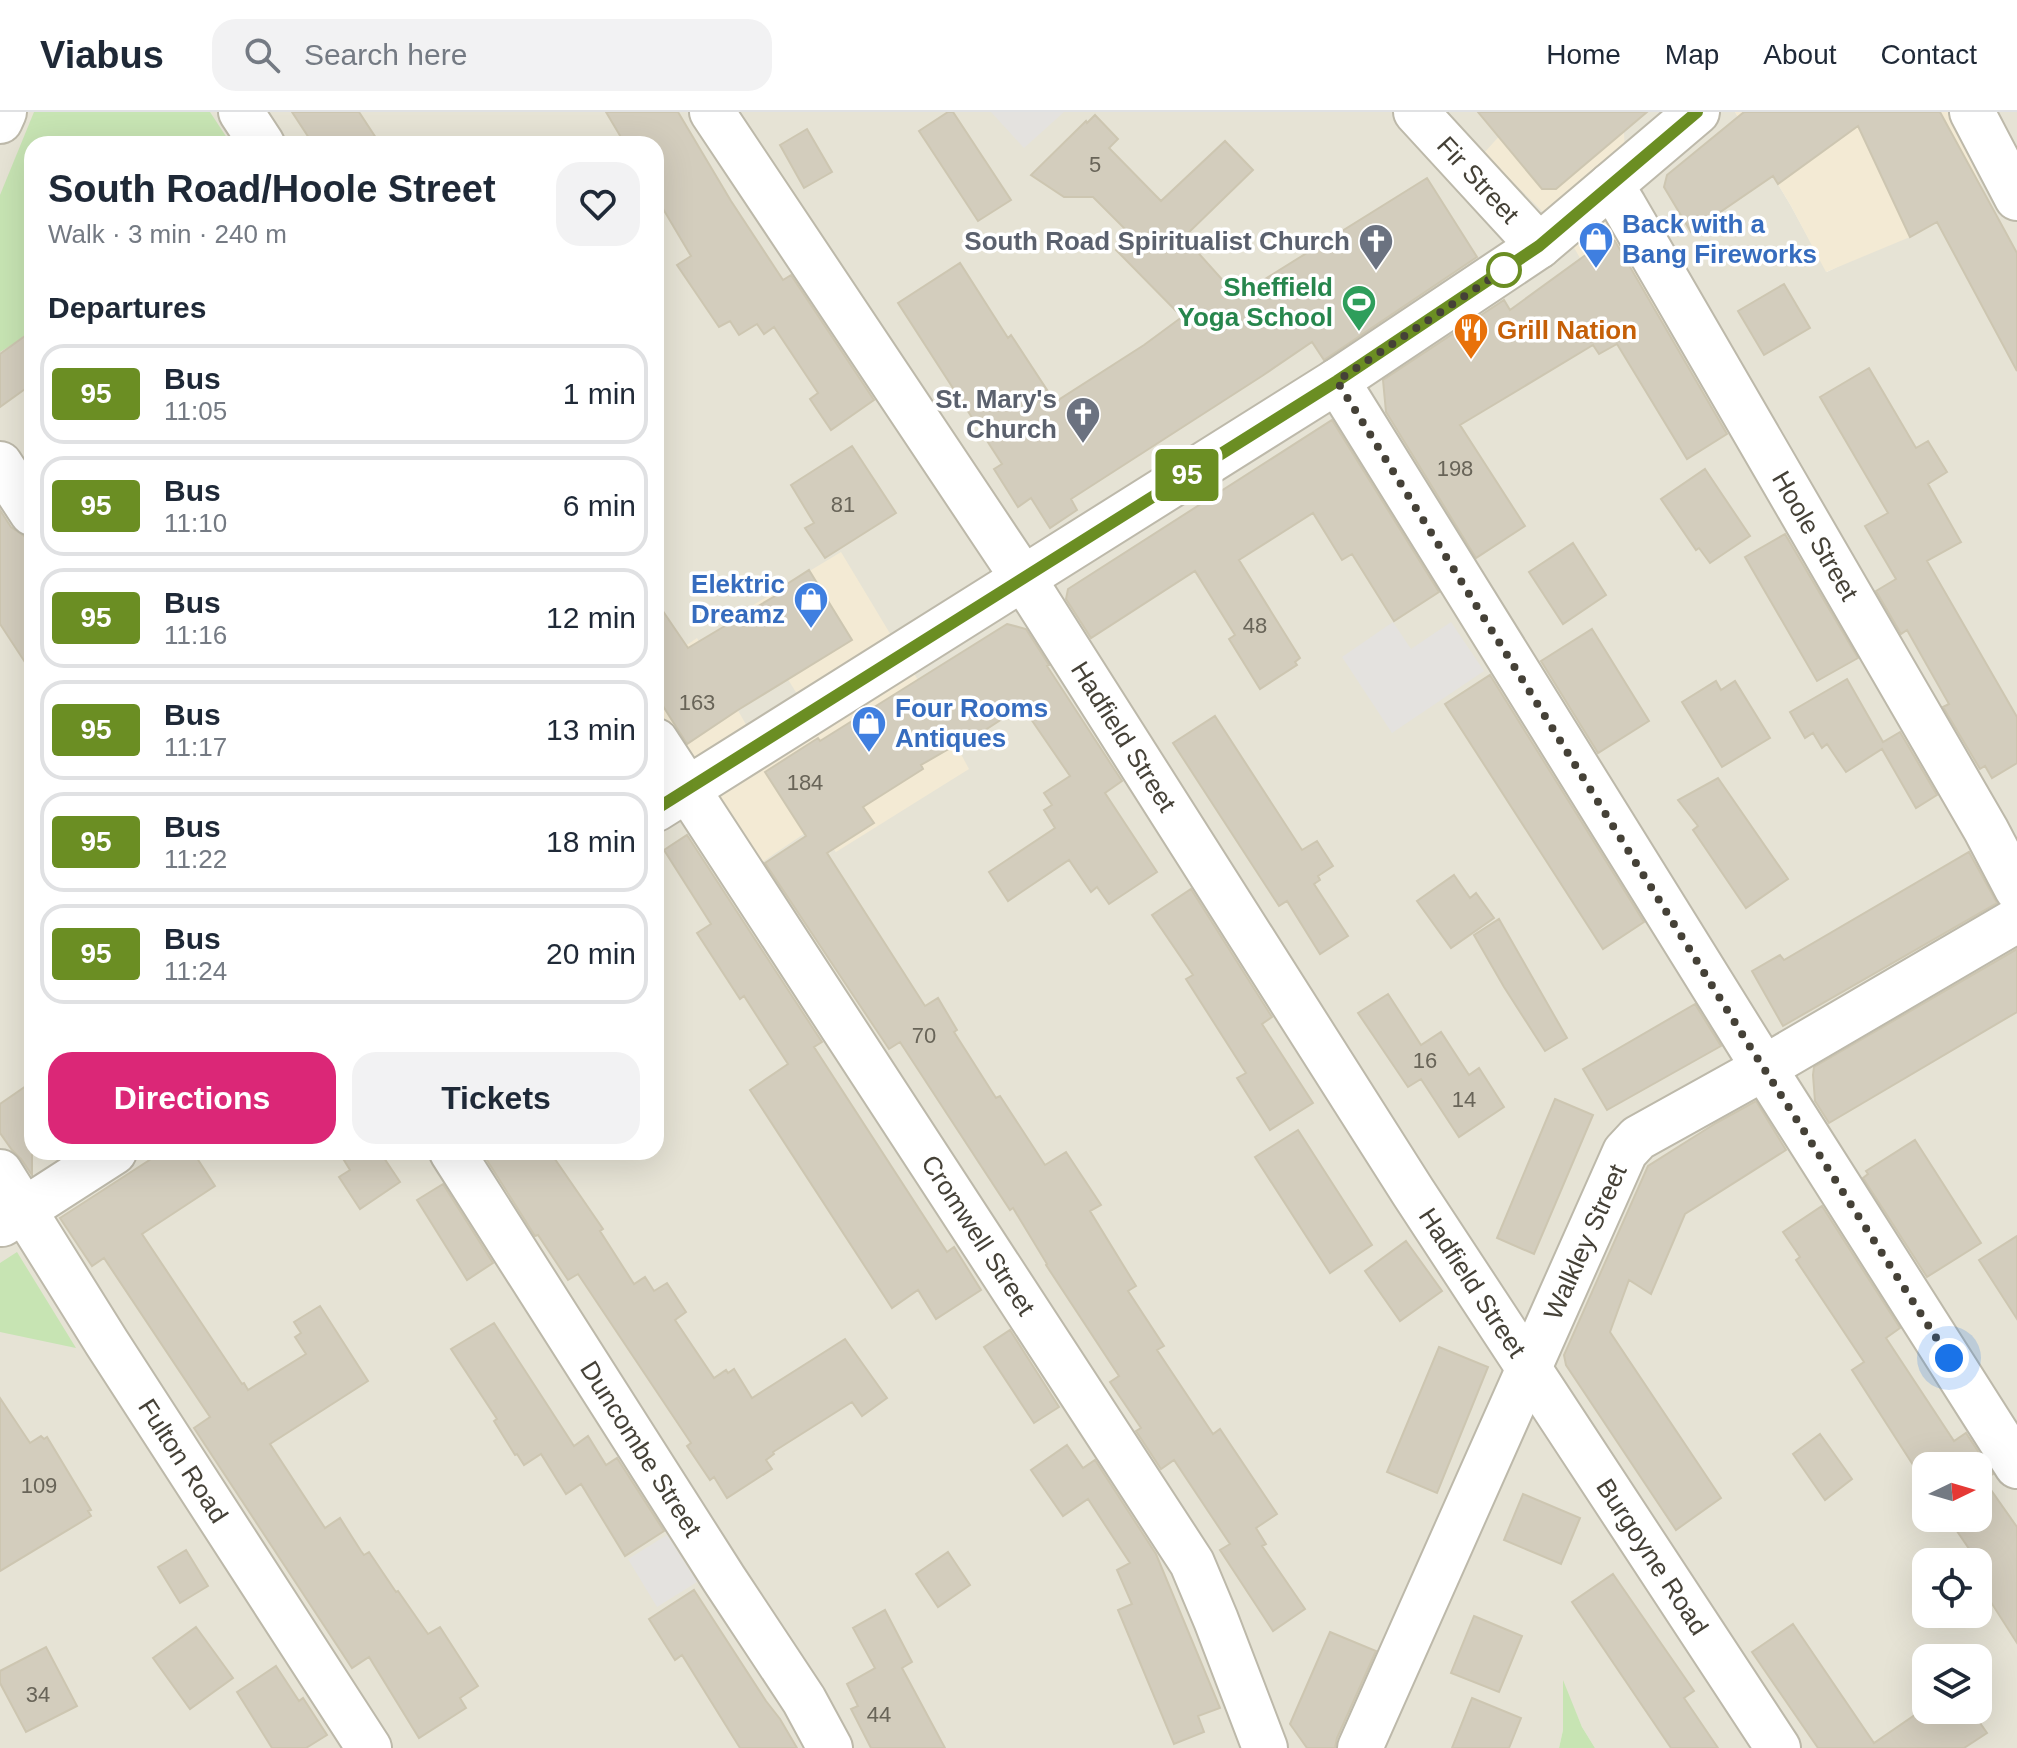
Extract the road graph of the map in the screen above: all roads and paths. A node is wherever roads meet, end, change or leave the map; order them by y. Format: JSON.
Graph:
{"nodes":[{"id":1,"x":4,"y":112,"type":"edge"},
{"id":2,"x":241,"y":112,"type":"edge"},
{"id":3,"x":712,"y":112,"type":"edge"},
{"id":4,"x":1416,"y":112,"type":"edge"},
{"id":5,"x":1697,"y":112,"type":"edge"},
{"id":6,"x":1972,"y":112,"type":"edge"},
{"id":7,"x":0,"y":121,"type":"edge"},
{"id":8,"x":257,"y":136,"type":"edge"},
{"id":9,"x":1611,"y":185,"type":"junction"},
{"id":10,"x":2017,"y":198,"type":"edge"},
{"id":11,"x":1539,"y":246,"type":"junction"},
{"id":12,"x":1337,"y":381,"type":"junction"},
{"id":13,"x":0,"y":464,"type":"edge"},
{"id":14,"x":24,"y":501,"type":"edge"},
{"id":15,"x":1023,"y":578,"type":"junction"},
{"id":16,"x":664,"y":770,"type":"edge"},
{"id":17,"x":672,"y":799,"type":"edge"},
{"id":18,"x":2017,"y":889,"type":"edge"},
{"id":19,"x":2017,"y":920,"type":"edge"},
{"id":20,"x":1764,"y":1068,"type":"junction"},
{"id":21,"x":102,"y":1160,"type":"edge"},
{"id":22,"x":457,"y":1160,"type":"edge"},
{"id":23,"x":0,"y":1172,"type":"edge"},
{"id":24,"x":12,"y":1218,"type":"edge"},
{"id":25,"x":1529,"y":1366,"type":"junction"},
{"id":26,"x":2017,"y":1466,"type":"edge"},
{"id":27,"x":369,"y":1748,"type":"edge"},
{"id":28,"x":830,"y":1748,"type":"edge"},
{"id":29,"x":1265,"y":1748,"type":"edge"},
{"id":30,"x":1360,"y":1748,"type":"edge"},
{"id":31,"x":1778,"y":1748,"type":"edge"}],
"edges":[{"from":1,"to":7,"type":"street"},
{"from":2,"to":8,"type":"street"},
{"from":3,"to":15,"type":"street","name":"Hadfield Street"},
{"from":4,"to":11,"type":"street","name":"Fir Street"},
{"from":5,"to":9,"type":"street"},
{"from":6,"to":10,"type":"street"},
{"from":9,"to":11,"type":"street"},
{"from":9,"to":18,"type":"street","name":"Hoole Street"},
{"from":11,"to":12,"type":"street"},
{"from":12,"to":15,"type":"street"},
{"from":12,"to":20,"type":"street"},
{"from":13,"to":14,"type":"street"},
{"from":15,"to":17,"type":"street"},
{"from":15,"to":25,"type":"street","name":"Hadfield Street"},
{"from":16,"to":17,"type":"street","name":"Cromwell Street"},
{"from":17,"to":29,"type":"street","name":"Cromwell Street"},
{"from":19,"to":20,"type":"street","name":"Walkley Street"},
{"from":20,"to":25,"type":"street","name":"Walkley Street"},
{"from":20,"to":26,"type":"street"},
{"from":21,"to":24,"type":"street"},
{"from":22,"to":28,"type":"street","name":"Duncombe Street"},
{"from":23,"to":24,"type":"street","name":"Fulton Road"},
{"from":24,"to":27,"type":"street","name":"Fulton Road"},
{"from":25,"to":30,"type":"street","name":"Walkley Street"},
{"from":25,"to":31,"type":"street","name":"Burgoyne Road"}]}
